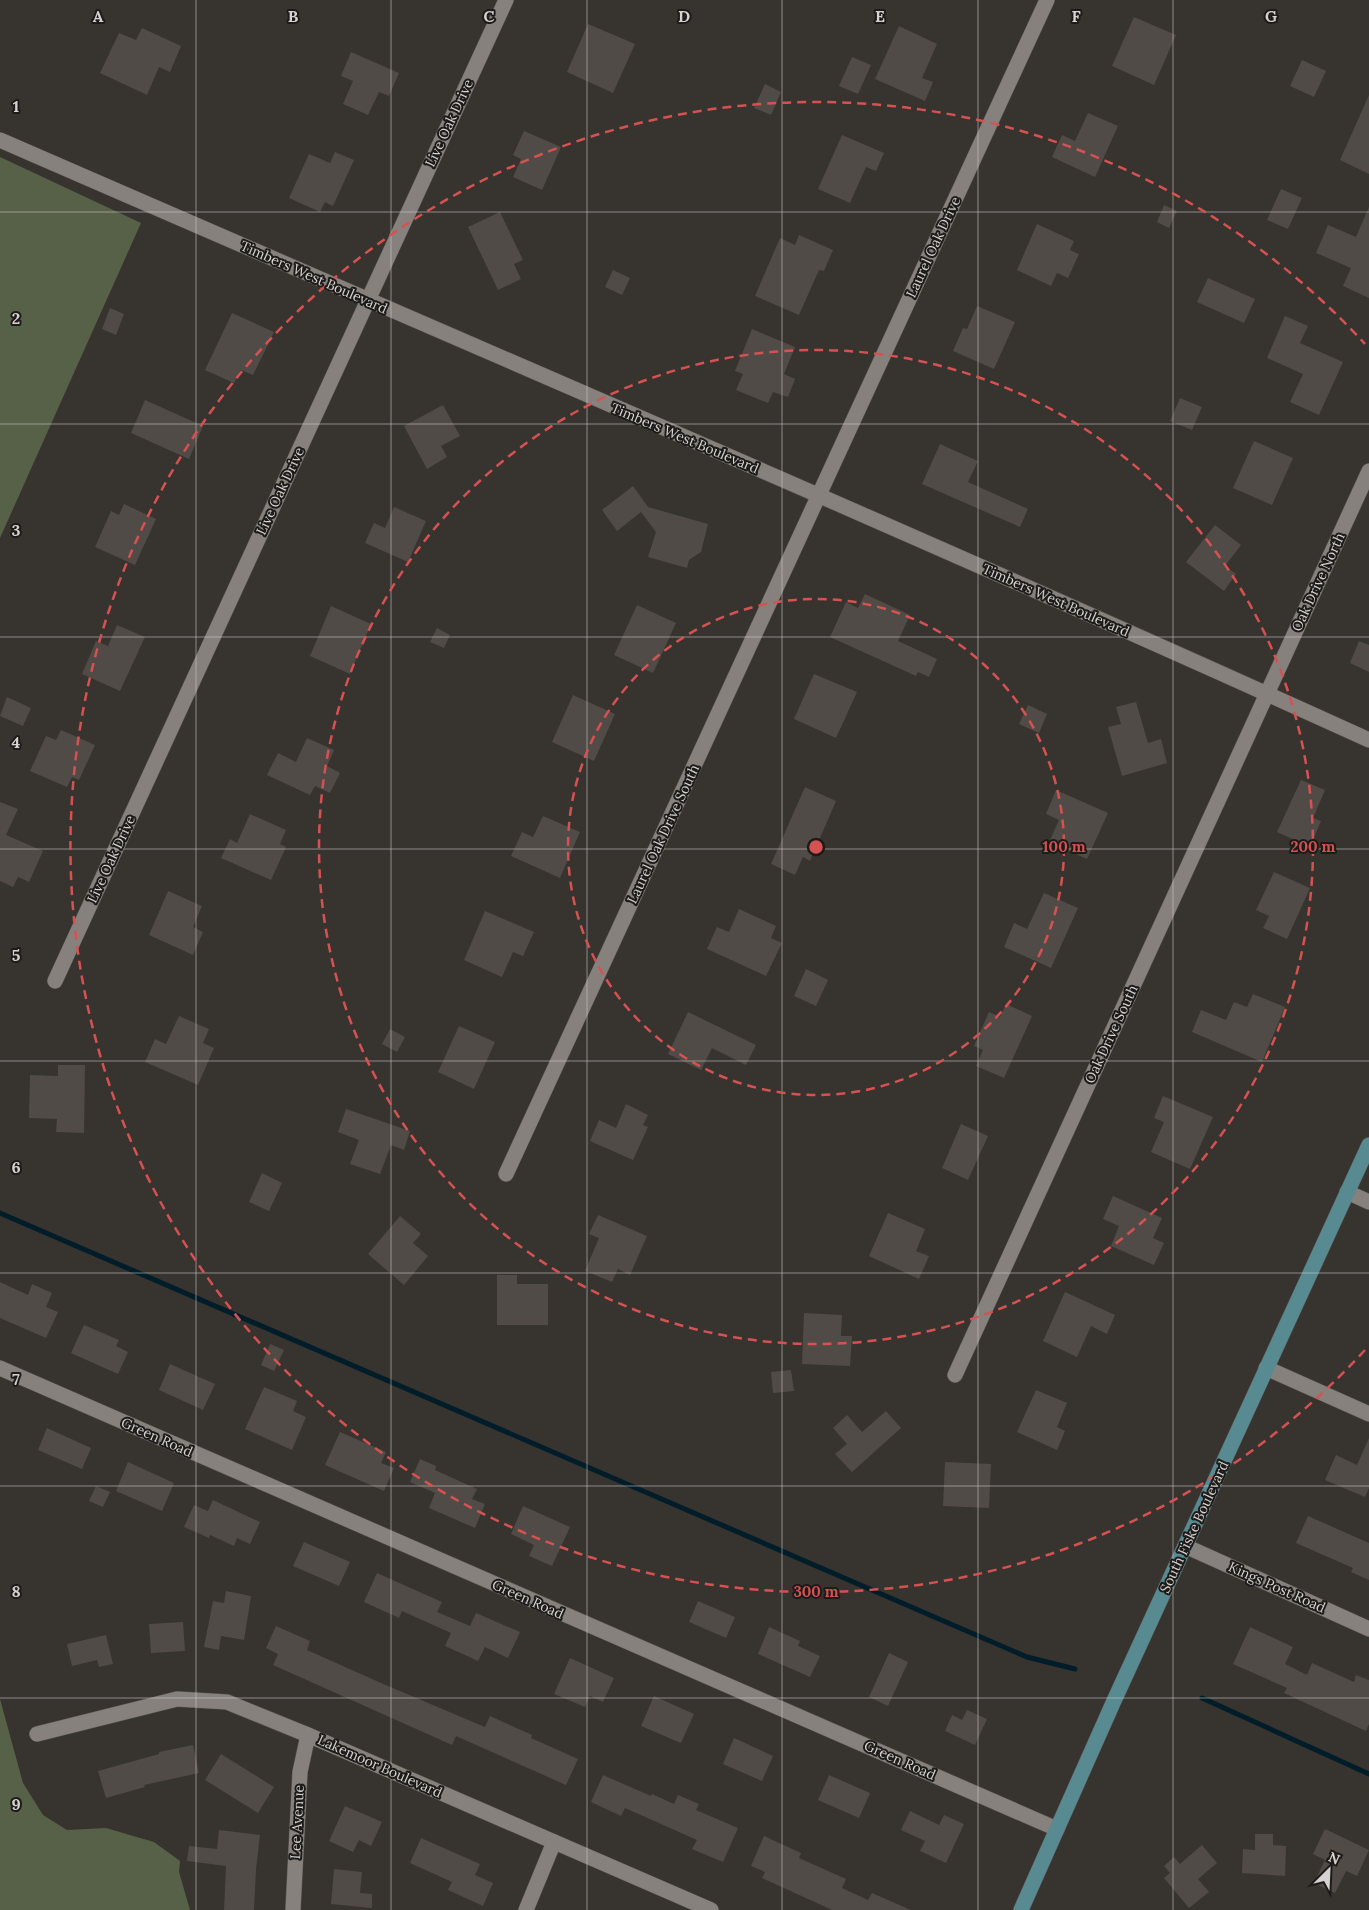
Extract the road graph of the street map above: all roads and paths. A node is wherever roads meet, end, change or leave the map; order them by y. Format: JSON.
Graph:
{"nodes":[{"id":1,"x":506,"y":0,"type":"edge"},
{"id":2,"x":1046,"y":0,"type":"edge"},
{"id":3,"x":0,"y":140,"type":"edge"},
{"id":4,"x":367,"y":301,"type":"junction"},
{"id":5,"x":1369,"y":471,"type":"edge"},
{"id":6,"x":819,"y":495,"type":"junction"},
{"id":7,"x":1267,"y":694,"type":"junction"},
{"id":8,"x":1369,"y":740,"type":"edge"},
{"id":9,"x":55,"y":981,"type":"dead end"},
{"id":10,"x":1369,"y":1144,"type":"edge"},
{"id":11,"x":506,"y":1174,"type":"dead end"},
{"id":12,"x":1347,"y":1192,"type":"junction"},
{"id":13,"x":1369,"y":1202,"type":"edge"},
{"id":14,"x":0,"y":1368,"type":"edge"},
{"id":15,"x":1266,"y":1368,"type":"junction"},
{"id":16,"x":955,"y":1375,"type":"dead end"},
{"id":17,"x":1369,"y":1414,"type":"edge"},
{"id":18,"x":1185,"y":1546,"type":"junction"},
{"id":19,"x":1369,"y":1629,"type":"edge"},
{"id":20,"x":37,"y":1734,"type":"dead end"},
{"id":21,"x":308,"y":1735,"type":"junction"},
{"id":22,"x":1057,"y":1829,"type":"junction"},
{"id":23,"x":554,"y":1842,"type":"junction"},
{"id":24,"x":292,"y":1910,"type":"edge"},
{"id":25,"x":526,"y":1910,"type":"edge"},
{"id":26,"x":711,"y":1910,"type":"edge"},
{"id":27,"x":1021,"y":1910,"type":"edge"}],
"edges":[{"from":1,"to":4,"type":"street","name":"Live Oak Drive"},
{"from":2,"to":6,"type":"street","name":"Laurel Oak Drive"},
{"from":3,"to":4,"type":"street","name":"Timbers West Boulevard"},
{"from":4,"to":6,"type":"street","name":"Timbers West Boulevard"},
{"from":4,"to":9,"type":"street","name":"Live Oak Drive"},
{"from":5,"to":7,"type":"street","name":"Oak Drive North"},
{"from":6,"to":7,"type":"street","name":"Timbers West Boulevard"},
{"from":6,"to":11,"type":"street","name":"Laurel Oak Drive South"},
{"from":7,"to":8,"type":"street","name":"Timbers West Boulevard"},
{"from":7,"to":16,"type":"street","name":"Oak Drive South"},
{"from":10,"to":12,"type":"main road","name":"South Fiske Boulevard"},
{"from":12,"to":13,"type":"street"},
{"from":12,"to":15,"type":"main road","name":"South Fiske Boulevard"},
{"from":14,"to":22,"type":"street","name":"Green Road"},
{"from":15,"to":17,"type":"street"},
{"from":15,"to":18,"type":"main road","name":"South Fiske Boulevard"},
{"from":18,"to":19,"type":"street","name":"Kings Post Road"},
{"from":18,"to":22,"type":"main road","name":"South Fiske Boulevard"},
{"from":20,"to":21,"type":"street","name":"Lakemoor Boulevard"},
{"from":21,"to":23,"type":"street","name":"Lakemoor Boulevard"},
{"from":21,"to":24,"type":"street","name":"Lee Avenue"},
{"from":22,"to":27,"type":"main road","name":"South Fiske Boulevard"},
{"from":23,"to":25,"type":"street"},
{"from":23,"to":26,"type":"street","name":"Lakemoor Boulevard"}]}
